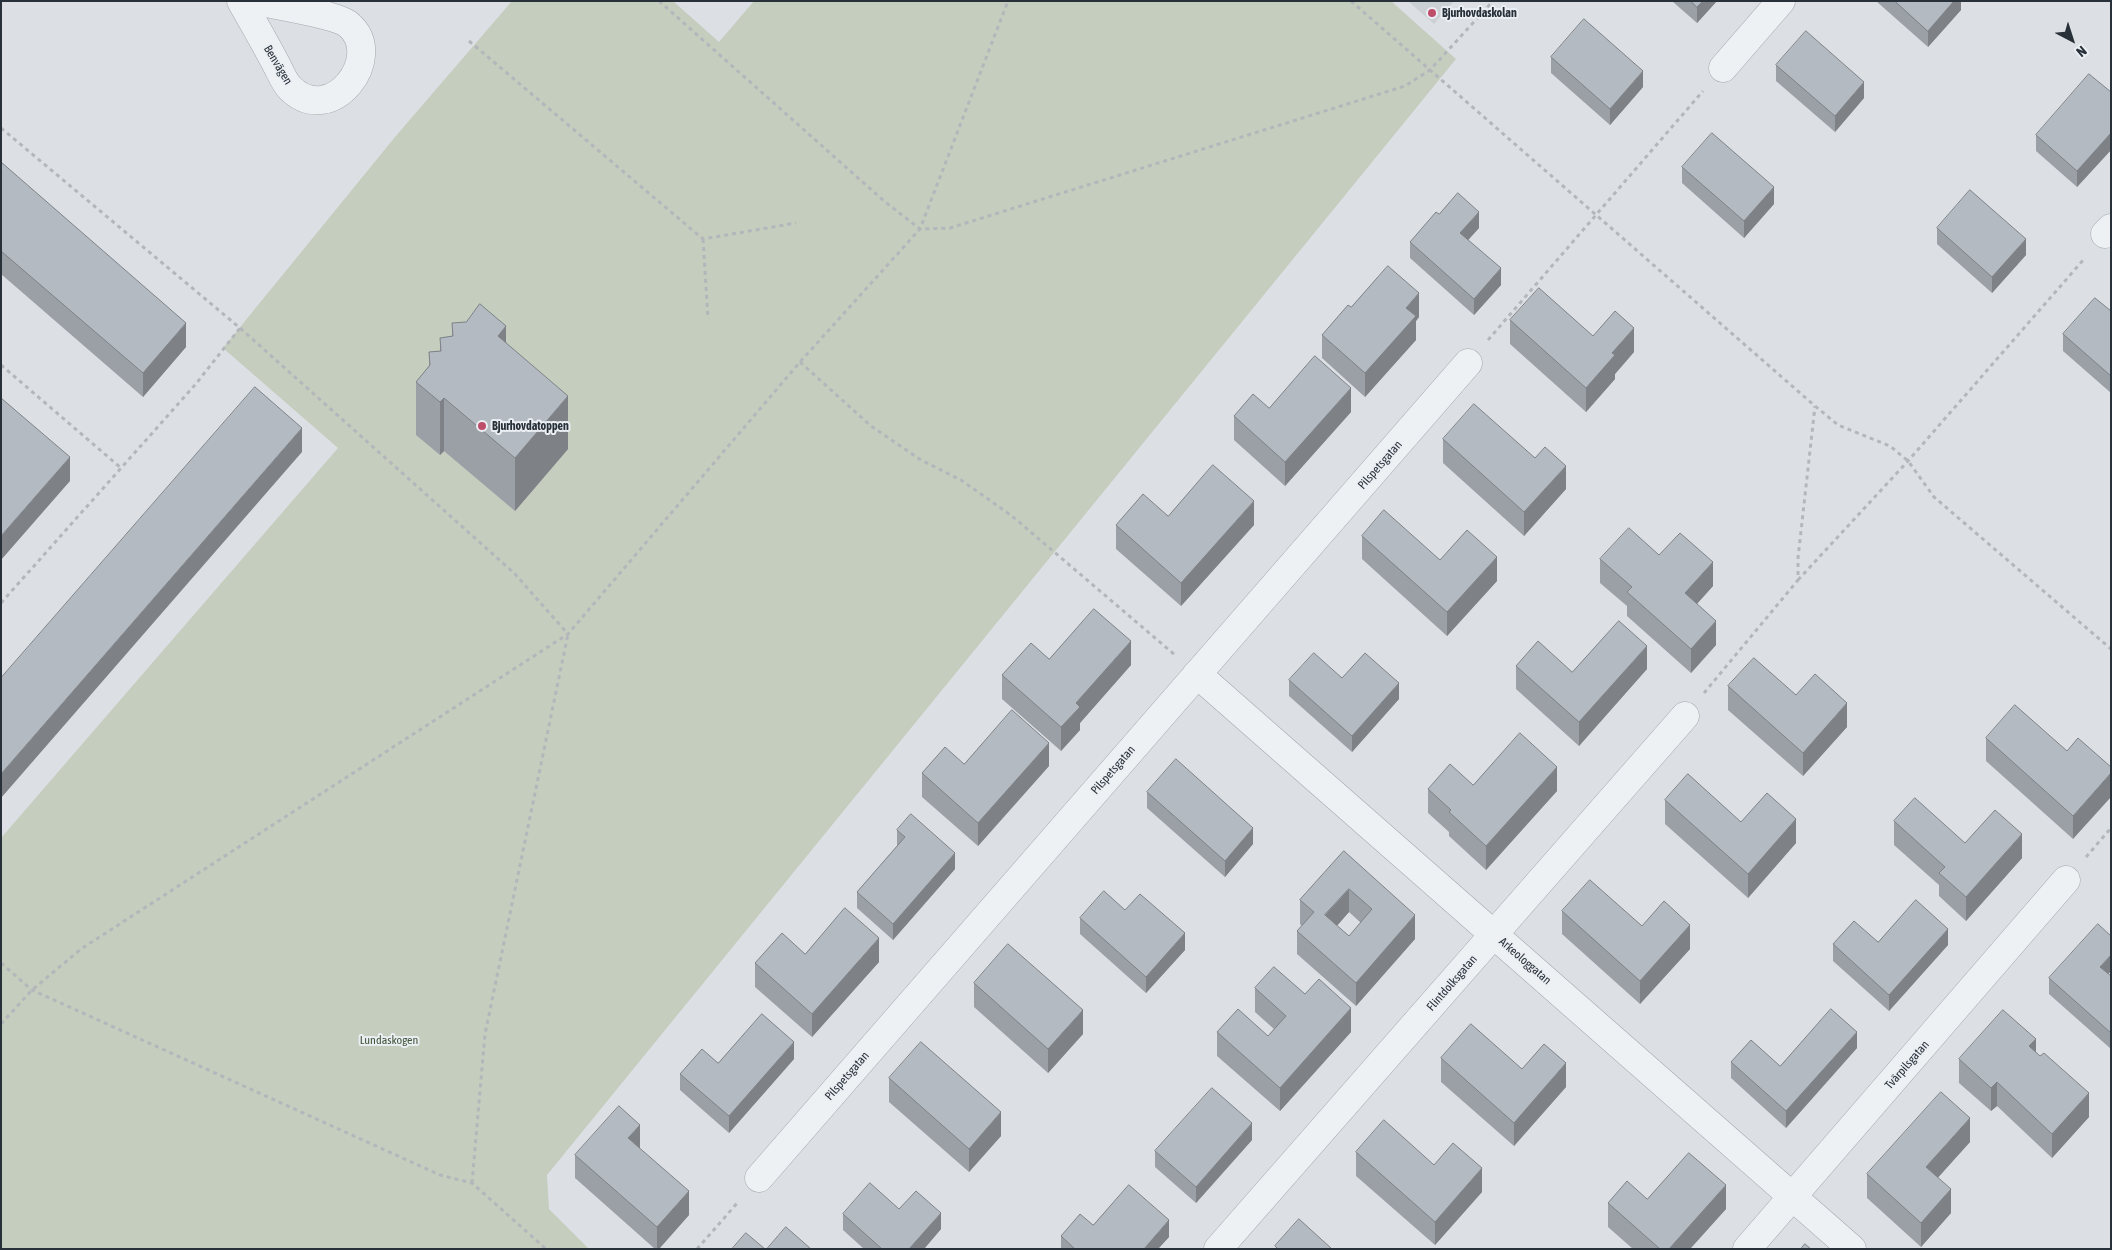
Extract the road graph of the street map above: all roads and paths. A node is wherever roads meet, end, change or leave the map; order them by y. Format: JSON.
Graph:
{"nodes":[{"id":1,"x":241,"y":1,"type":"edge"},
{"id":2,"x":257,"y":1,"type":"edge"},
{"id":3,"x":659,"y":1,"type":"edge"},
{"id":4,"x":1008,"y":1,"type":"edge"},
{"id":5,"x":1351,"y":1,"type":"edge"},
{"id":6,"x":1493,"y":1,"type":"edge"},
{"id":7,"x":1781,"y":1,"type":"edge"},
{"id":8,"x":469,"y":41,"type":"dead end"},
{"id":9,"x":1723,"y":68,"type":"joint"},
{"id":10,"x":1430,"y":70,"type":"junction"},
{"id":11,"x":1,"y":128,"type":"edge"},
{"id":12,"x":1597,"y":214,"type":"junction"},
{"id":13,"x":796,"y":223,"type":"dead end"},
{"id":14,"x":920,"y":229,"type":"junction"},
{"id":15,"x":2108,"y":231,"type":"edge"},
{"id":16,"x":703,"y":239,"type":"junction"},
{"id":17,"x":708,"y":319,"type":"dead end"},
{"id":18,"x":240,"y":328,"type":"junction"},
{"id":19,"x":800,"y":362,"type":"junction"},
{"id":20,"x":1468,"y":363,"type":"joint"},
{"id":21,"x":1,"y":365,"type":"edge"},
{"id":22,"x":1815,"y":406,"type":"junction"},
{"id":23,"x":1908,"y":461,"type":"junction"},
{"id":24,"x":120,"y":468,"type":"junction"},
{"id":25,"x":1798,"y":580,"type":"junction"},
{"id":26,"x":1,"y":603,"type":"edge"},
{"id":27,"x":568,"y":634,"type":"junction"},
{"id":28,"x":2111,"y":649,"type":"edge"},
{"id":29,"x":1197,"y":674,"type":"junction"},
{"id":30,"x":1685,"y":716,"type":"joint"},
{"id":31,"x":2111,"y":828,"type":"edge"},
{"id":32,"x":2066,"y":880,"type":"joint"},
{"id":33,"x":1494,"y":934,"type":"junction"},
{"id":34,"x":1,"y":963,"type":"edge"},
{"id":35,"x":32,"y":990,"type":"junction"},
{"id":36,"x":1,"y":1024,"type":"edge"},
{"id":37,"x":759,"y":1178,"type":"joint"},
{"id":38,"x":472,"y":1183,"type":"junction"},
{"id":39,"x":1794,"y":1196,"type":"junction"},
{"id":40,"x":546,"y":1249,"type":"edge"},
{"id":41,"x":697,"y":1249,"type":"edge"},
{"id":42,"x":1218,"y":1249,"type":"edge"},
{"id":43,"x":1747,"y":1249,"type":"edge"},
{"id":44,"x":1852,"y":1249,"type":"edge"}],
"edges":[{"from":1,"to":2,"type":"street","name":"Benvägen"},
{"from":3,"to":14,"type":"path"},
{"from":4,"to":14,"type":"path"},
{"from":5,"to":10,"type":"path"},
{"from":6,"to":10,"type":"path"},
{"from":7,"to":9,"type":"street"},
{"from":8,"to":16,"type":"path"},
{"from":9,"to":12,"type":"path"},
{"from":10,"to":12,"type":"path"},
{"from":10,"to":14,"type":"path"},
{"from":11,"to":18,"type":"path"},
{"from":12,"to":20,"type":"path"},
{"from":12,"to":22,"type":"path"},
{"from":13,"to":16,"type":"path"},
{"from":14,"to":19,"type":"path"},
{"from":15,"to":23,"type":"path"},
{"from":16,"to":17,"type":"path"},
{"from":18,"to":24,"type":"path"},
{"from":18,"to":27,"type":"path"},
{"from":19,"to":27,"type":"path"},
{"from":19,"to":29,"type":"path"},
{"from":20,"to":29,"type":"street","name":"Pilspetsgatan"},
{"from":21,"to":24,"type":"path"},
{"from":22,"to":23,"type":"path"},
{"from":22,"to":25,"type":"path"},
{"from":23,"to":25,"type":"path"},
{"from":23,"to":28,"type":"path"},
{"from":24,"to":26,"type":"path"},
{"from":25,"to":30,"type":"path"},
{"from":27,"to":35,"type":"path"},
{"from":27,"to":38,"type":"path"},
{"from":29,"to":33,"type":"street","name":"Arkeologgatan"},
{"from":29,"to":37,"type":"street","name":"Pilspetsgatan"},
{"from":30,"to":33,"type":"street","name":"Flintdolksgatan"},
{"from":31,"to":32,"type":"path"},
{"from":32,"to":39,"type":"street","name":"Tvärpilsgatan"},
{"from":33,"to":39,"type":"street","name":"Arkeologgatan"},
{"from":33,"to":42,"type":"street","name":"Flintdolksgatan"},
{"from":34,"to":35,"type":"path"},
{"from":35,"to":36,"type":"path"},
{"from":35,"to":38,"type":"path"},
{"from":37,"to":41,"type":"path"},
{"from":38,"to":40,"type":"path"},
{"from":39,"to":43,"type":"street","name":"Tvärpilsgatan"},
{"from":39,"to":44,"type":"street","name":"Arkeologgatan"}]}
